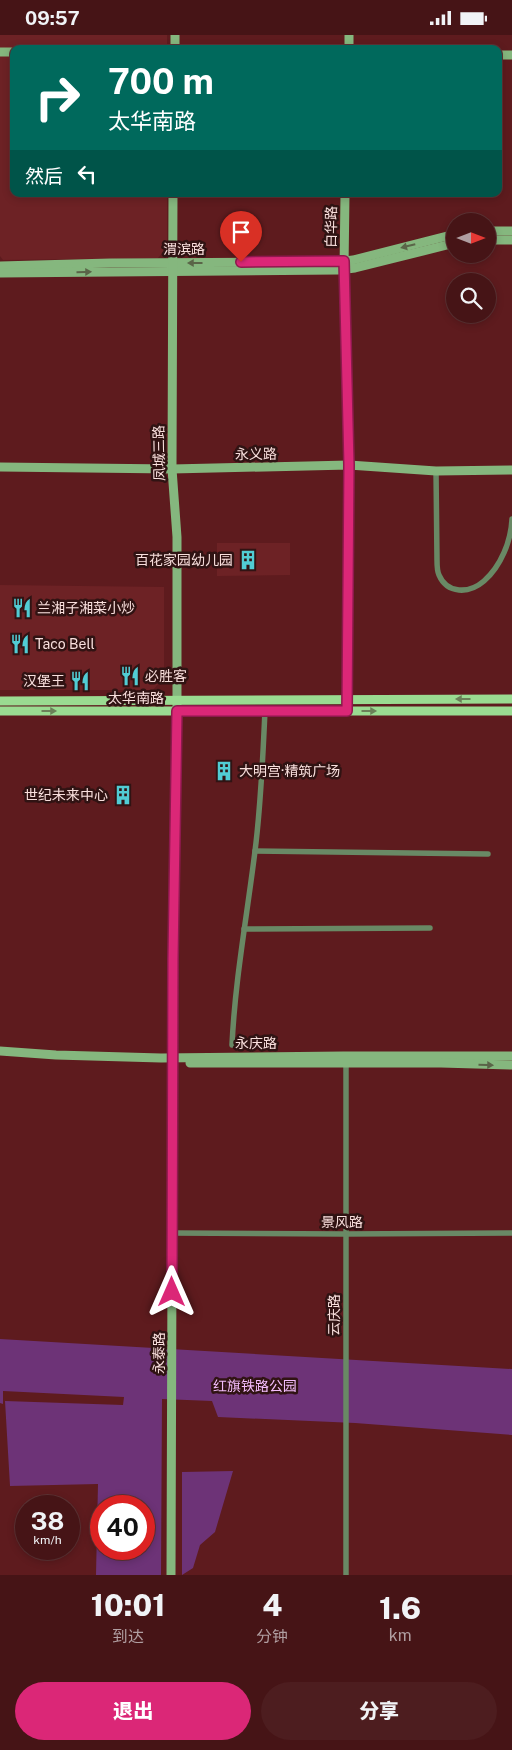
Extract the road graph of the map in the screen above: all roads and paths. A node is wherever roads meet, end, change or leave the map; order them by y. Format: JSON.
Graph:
{"nodes":[{"id":1,"x":173,"y":197,"type":"edge"},
{"id":2,"x":346,"y":197,"type":"edge"},
{"id":3,"x":496,"y":231,"type":"edge"},
{"id":4,"x":512,"y":231,"type":"edge"},
{"id":5,"x":446,"y":237,"type":"edge"},
{"id":6,"x":496,"y":240,"type":"edge"},
{"id":7,"x":512,"y":240,"type":"edge"},
{"id":8,"x":446,"y":245,"type":"edge"},
{"id":9,"x":344,"y":265,"type":"junction"},
{"id":10,"x":0,"y":266,"type":"edge"},
{"id":11,"x":172,"y":267,"type":"junction"},
{"id":12,"x":0,"y":273,"type":"edge"},
{"id":13,"x":349,"y":465,"type":"junction"},
{"id":14,"x":0,"y":467,"type":"edge"},
{"id":15,"x":172,"y":469,"type":"junction"},
{"id":16,"x":512,"y":470,"type":"edge"},
{"id":17,"x":436,"y":471,"type":"junction"},
{"id":18,"x":512,"y":519,"type":"edge"},
{"id":19,"x":346,"y":699,"type":"junction"},
{"id":20,"x":512,"y":699,"type":"edge"},
{"id":21,"x":0,"y":701,"type":"edge"},
{"id":22,"x":177,"y":701,"type":"junction"},
{"id":23,"x":265,"y":710,"type":"junction"},
{"id":24,"x":0,"y":711,"type":"edge"},
{"id":25,"x":177,"y":711,"type":"junction"},
{"id":26,"x":347,"y":711,"type":"junction"},
{"id":27,"x":512,"y":711,"type":"edge"},
{"id":28,"x":255,"y":851,"type":"junction"},
{"id":29,"x":488,"y":854,"type":"dead end"},
{"id":30,"x":244,"y":929,"type":"junction"},
{"id":31,"x":430,"y":929,"type":"dead end"},
{"id":32,"x":232,"y":1045,"type":"dead end"},
{"id":33,"x":0,"y":1051,"type":"edge"},
{"id":34,"x":512,"y":1056,"type":"edge"},
{"id":35,"x":0,"y":1057,"type":"edge"},
{"id":36,"x":346,"y":1059,"type":"junction"},
{"id":37,"x":172,"y":1060,"type":"junction"},
{"id":38,"x":512,"y":1065,"type":"edge"},
{"id":39,"x":172,"y":1233,"type":"junction"},
{"id":40,"x":512,"y":1233,"type":"edge"},
{"id":41,"x":346,"y":1234,"type":"junction"},
{"id":42,"x":171,"y":1575,"type":"edge"},
{"id":43,"x":346,"y":1575,"type":"edge"}],
"edges":[{"from":1,"to":11,"type":"street","name":"凤城三路"},
{"from":2,"to":9,"type":"street","name":"白华路"},
{"from":3,"to":4,"type":"street"},
{"from":5,"to":9,"type":"street","name":"渭滨路","one_way":true},
{"from":6,"to":7,"type":"street"},
{"from":8,"to":9,"type":"street","name":"渭滨路"},
{"from":9,"to":11,"type":"street","name":"渭滨路"},
{"from":9,"to":13,"type":"street","name":"白华路"},
{"from":10,"to":11,"type":"street","name":"渭滨路"},
{"from":12,"to":11,"type":"street","name":"渭滨路","one_way":true},
{"from":11,"to":15,"type":"street","name":"凤城三路"},
{"from":13,"to":15,"type":"street","name":"永义路"},
{"from":13,"to":17,"type":"street","name":"永义路"},
{"from":13,"to":19,"type":"street","name":"白华路"},
{"from":14,"to":15,"type":"street","name":"永义路"},
{"from":15,"to":22,"type":"street","name":"凤城三路"},
{"from":16,"to":17,"type":"street","name":"永义路"},
{"from":17,"to":18,"type":"street"},
{"from":20,"to":19,"type":"main road","name":"太华南路","one_way":true},
{"from":19,"to":22,"type":"main road","name":"太华南路"},
{"from":19,"to":26,"type":"street","name":"白华路"},
{"from":21,"to":22,"type":"main road","name":"太华南路"},
{"from":22,"to":25,"type":"street","name":"凤城三路"},
{"from":23,"to":25,"type":"main road","name":"太华南路"},
{"from":23,"to":26,"type":"main road","name":"太华南路"},
{"from":23,"to":28,"type":"street"},
{"from":24,"to":25,"type":"main road","name":"太华南路","one_way":true},
{"from":25,"to":37,"type":"street","name":"永泰路"},
{"from":26,"to":27,"type":"main road","name":"太华南路","one_way":true},
{"from":28,"to":29,"type":"street"},
{"from":28,"to":30,"type":"street"},
{"from":30,"to":31,"type":"street"},
{"from":30,"to":32,"type":"street"},
{"from":33,"to":37,"type":"street","name":"永庆路"},
{"from":34,"to":36,"type":"street","name":"永庆路"},
{"from":35,"to":37,"type":"street","name":"永庆路"},
{"from":36,"to":37,"type":"street","name":"永庆路"},
{"from":36,"to":38,"type":"street","name":"永庆路","one_way":true},
{"from":36,"to":41,"type":"street","name":"云庆路"},
{"from":37,"to":39,"type":"street","name":"永泰路"},
{"from":39,"to":41,"type":"street","name":"景风路"},
{"from":39,"to":42,"type":"street","name":"永泰路"},
{"from":40,"to":41,"type":"street","name":"景风路"},
{"from":41,"to":43,"type":"street","name":"云庆路"}]}
